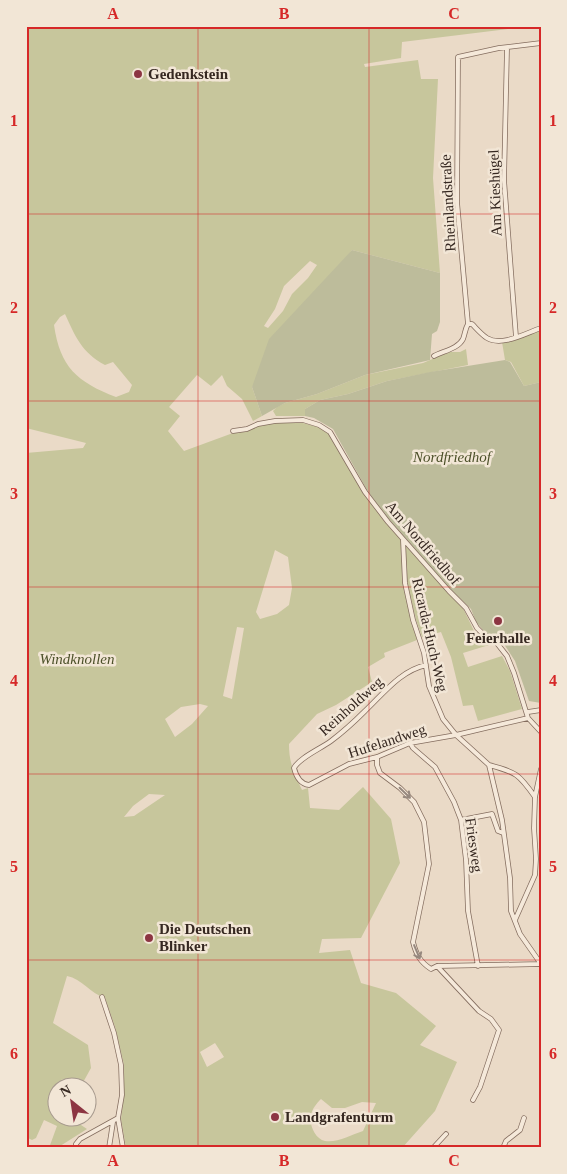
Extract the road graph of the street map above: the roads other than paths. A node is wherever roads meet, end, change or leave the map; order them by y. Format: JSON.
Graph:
{"nodes":[{"id":1,"x":541,"y":43,"type":"edge"},
{"id":2,"x":507,"y":48,"type":"junction"},
{"id":3,"x":468,"y":324,"type":"junction"},
{"id":4,"x":541,"y":328,"type":"edge"},
{"id":5,"x":516,"y":337,"type":"junction"},
{"id":6,"x":434,"y":356,"type":"dead end"},
{"id":7,"x":233,"y":431,"type":"dead end"},
{"id":8,"x":403,"y":539,"type":"junction"},
{"id":9,"x":426,"y":665,"type":"junction"},
{"id":10,"x":541,"y":710,"type":"edge"},
{"id":11,"x":528,"y":712,"type":"junction"},
{"id":12,"x":528,"y":718,"type":"junction"},
{"id":13,"x":541,"y":732,"type":"edge"},
{"id":14,"x":456,"y":735,"type":"junction"},
{"id":15,"x":410,"y":743,"type":"junction"},
{"id":16,"x":377,"y":757,"type":"junction"},
{"id":17,"x":489,"y":764,"type":"junction"},
{"id":18,"x":294,"y":768,"type":"joint"},
{"id":19,"x":541,"y":769,"type":"edge"},
{"id":20,"x":534,"y":797,"type":"junction"},
{"id":21,"x":461,"y":820,"type":"junction"},
{"id":22,"x":503,"y":833,"type":"junction"},
{"id":23,"x":515,"y":920,"type":"junction"},
{"id":24,"x":541,"y":964,"type":"edge"},
{"id":25,"x":437,"y":966,"type":"junction"},
{"id":26,"x":478,"y":966,"type":"junction"},
{"id":27,"x":102,"y":997,"type":"dead end"},
{"id":28,"x":473,"y":1100,"type":"dead end"},
{"id":29,"x":118,"y":1118,"type":"junction"},
{"id":30,"x":524,"y":1118,"type":"dead end"},
{"id":31,"x":113,"y":1122,"type":"junction"},
{"id":32,"x":446,"y":1134,"type":"dead end"},
{"id":33,"x":75,"y":1148,"type":"edge"},
{"id":34,"x":110,"y":1148,"type":"edge"},
{"id":35,"x":123,"y":1148,"type":"edge"},
{"id":36,"x":433,"y":1148,"type":"edge"},
{"id":37,"x":503,"y":1148,"type":"edge"}],
"edges":[{"from":1,"to":2,"type":"street"},
{"from":2,"to":3,"type":"street","name":"Rheinlandstraße"},
{"from":2,"to":5,"type":"street","name":"Am Kieshügel"},
{"from":3,"to":5,"type":"street"},
{"from":3,"to":6,"type":"street"},
{"from":4,"to":5,"type":"street"},
{"from":7,"to":8,"type":"street","name":"Am Nordfriedhof"},
{"from":8,"to":9,"type":"street","name":"Ricarda-Huch-Weg"},
{"from":8,"to":11,"type":"street","name":"Am Nordfriedhof"},
{"from":9,"to":14,"type":"street","name":"Ricarda-Huch-Weg"},
{"from":9,"to":18,"type":"street","name":"Reinholdweg"},
{"from":10,"to":11,"type":"street"},
{"from":11,"to":12,"type":"street"},
{"from":12,"to":13,"type":"street"},
{"from":12,"to":14,"type":"street","name":"Hufelandweg"},
{"from":14,"to":15,"type":"street","name":"Hufelandweg"},
{"from":14,"to":17,"type":"street","name":"Ricarda-Huch-Weg"},
{"from":15,"to":16,"type":"street","name":"Hufelandweg"},
{"from":15,"to":21,"type":"street","name":"Friesweg"},
{"from":16,"to":18,"type":"street","name":"Hufelandweg"},
{"from":16,"to":25,"type":"street","one_way":true},
{"from":17,"to":20,"type":"street"},
{"from":17,"to":22,"type":"street"},
{"from":19,"to":20,"type":"street"},
{"from":20,"to":23,"type":"street"},
{"from":21,"to":22,"type":"street"},
{"from":21,"to":26,"type":"street","name":"Friesweg"},
{"from":22,"to":23,"type":"street"},
{"from":23,"to":24,"type":"street"},
{"from":24,"to":26,"type":"street"},
{"from":25,"to":26,"type":"street"},
{"from":25,"to":28,"type":"street"},
{"from":27,"to":29,"type":"street"},
{"from":29,"to":31,"type":"street"},
{"from":29,"to":35,"type":"street"},
{"from":30,"to":37,"type":"street"},
{"from":31,"to":33,"type":"street"},
{"from":31,"to":34,"type":"street"},
{"from":32,"to":36,"type":"street"}]}
